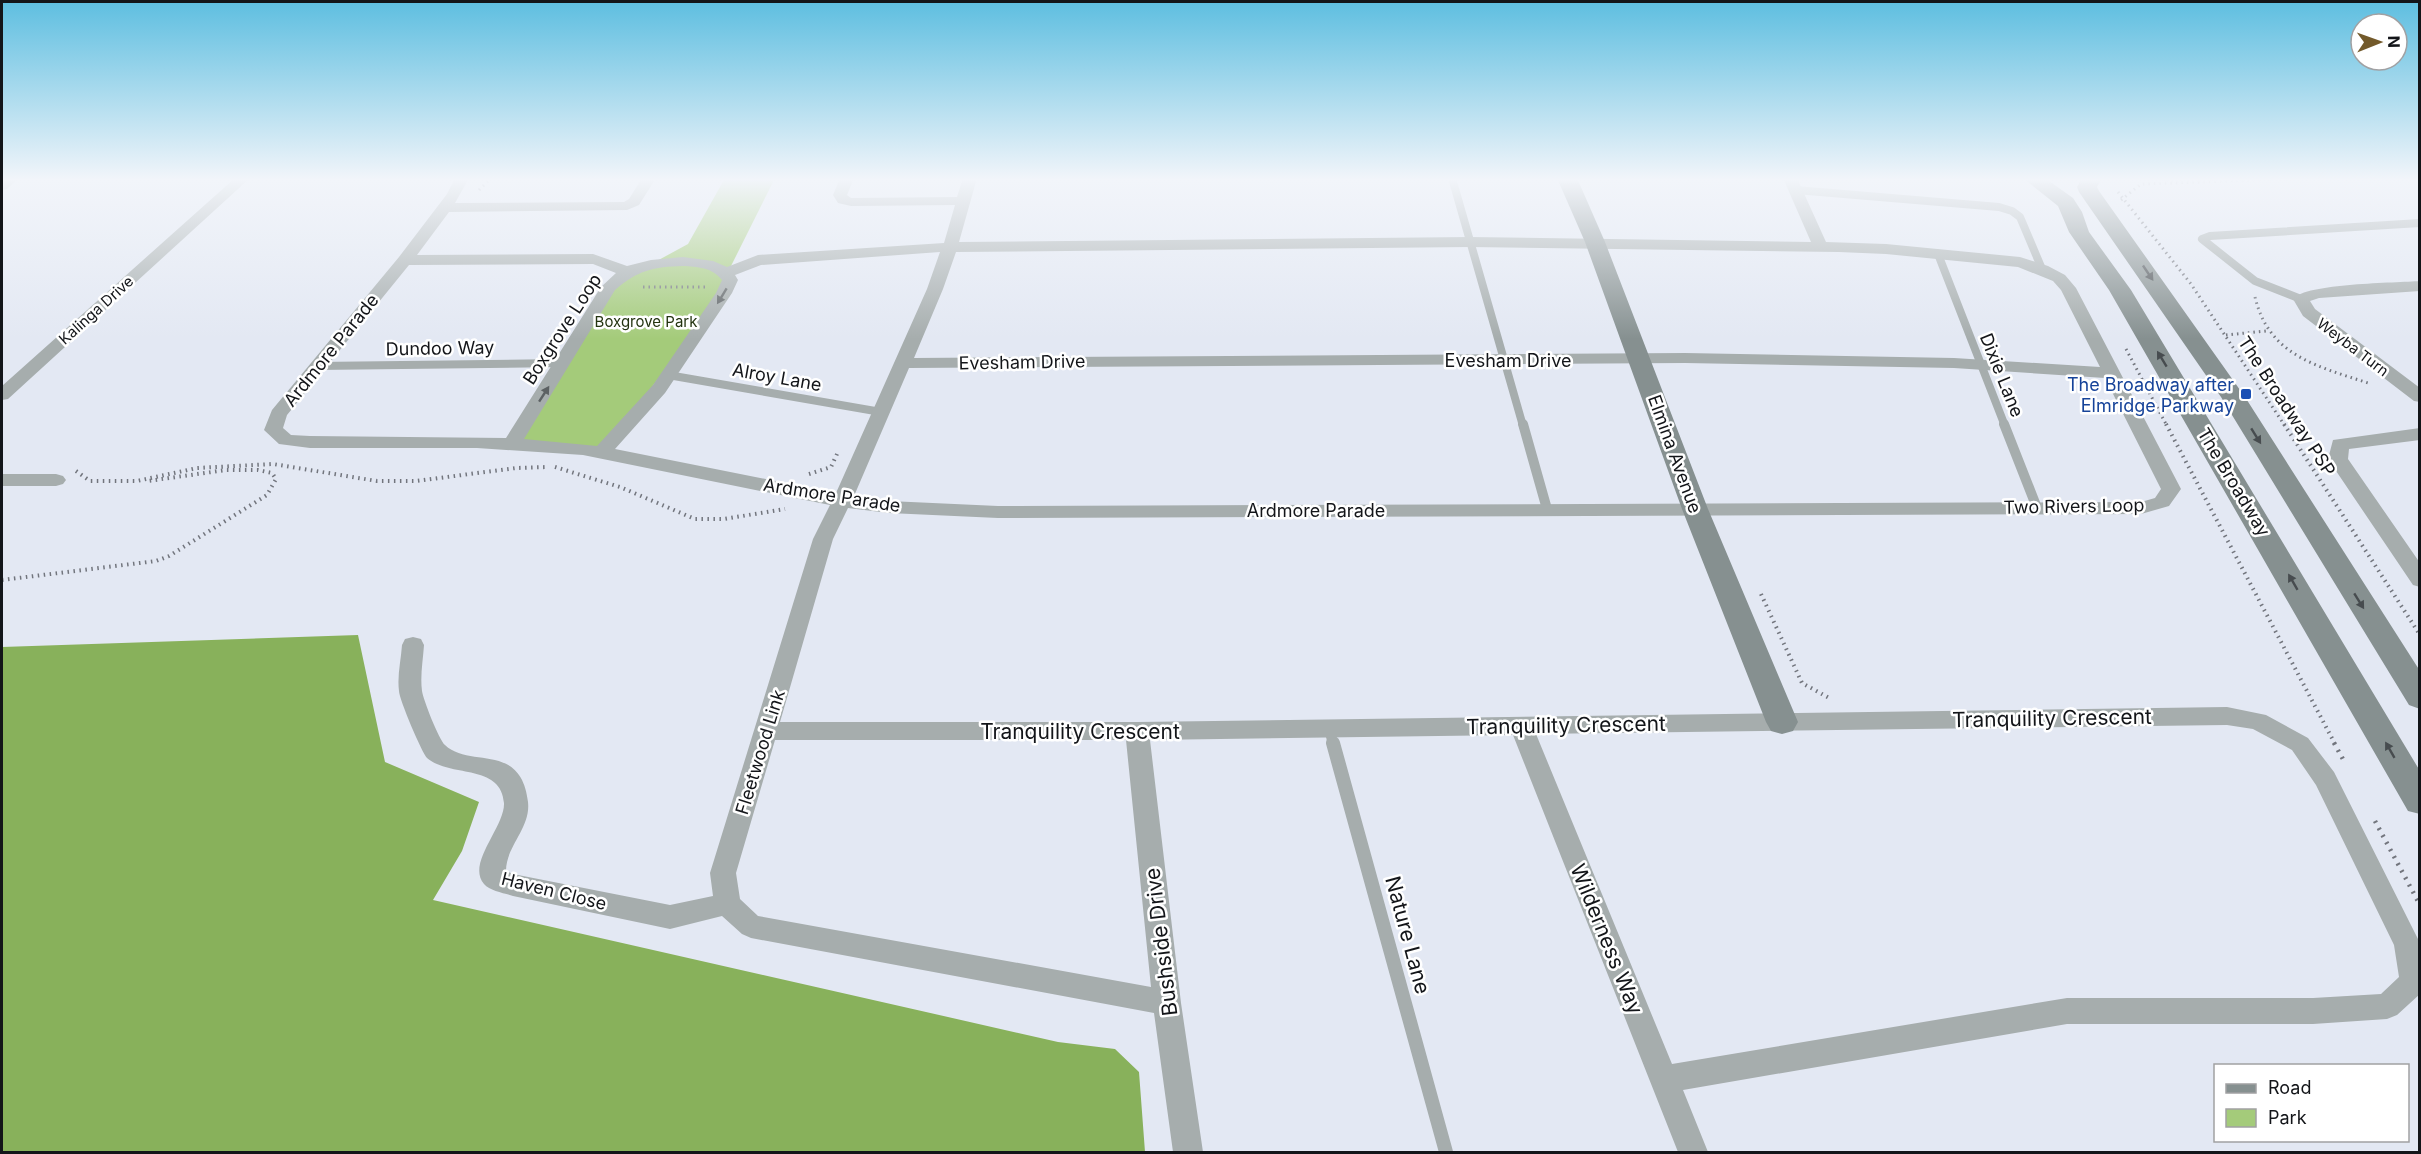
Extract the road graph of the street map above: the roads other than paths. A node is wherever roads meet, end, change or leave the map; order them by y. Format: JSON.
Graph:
{"nodes":[{"id":1,"x":183,"y":232,"type":"edge"},
{"id":2,"x":428,"y":232,"type":"edge"},
{"id":3,"x":954,"y":232,"type":"edge"},
{"id":4,"x":1467,"y":232,"type":"edge"},
{"id":5,"x":1591,"y":232,"type":"edge"},
{"id":6,"x":1814,"y":232,"type":"edge"},
{"id":7,"x":2026,"y":232,"type":"edge"},
{"id":8,"x":2079,"y":232,"type":"edge"},
{"id":9,"x":2118,"y":232,"type":"edge"},
{"id":10,"x":2277,"y":232,"type":"edge"},
{"id":11,"x":1470,"y":242,"type":"junction"},
{"id":12,"x":1595,"y":242,"type":"junction"},
{"id":13,"x":1820,"y":246,"type":"junction"},
{"id":14,"x":950,"y":248,"type":"junction"},
{"id":15,"x":1938,"y":254,"type":"junction"},
{"id":16,"x":405,"y":261,"type":"junction"},
{"id":17,"x":2042,"y":269,"type":"junction"},
{"id":18,"x":626,"y":272,"type":"junction"},
{"id":19,"x":727,"y":280,"type":"junction"},
{"id":20,"x":2420,"y":286,"type":"edge"},
{"id":21,"x":2301,"y":299,"type":"junction"},
{"id":22,"x":1640,"y":359,"type":"junction"},
{"id":23,"x":1504,"y":360,"type":"junction"},
{"id":24,"x":563,"y":363,"type":"junction"},
{"id":25,"x":903,"y":363,"type":"junction"},
{"id":26,"x":1980,"y":364,"type":"junction"},
{"id":27,"x":316,"y":366,"type":"junction"},
{"id":28,"x":2113,"y":373,"type":"junction"},
{"id":29,"x":668,"y":375,"type":"junction"},
{"id":30,"x":2,"y":395,"type":"edge"},
{"id":31,"x":2420,"y":397,"type":"edge"},
{"id":32,"x":881,"y":412,"type":"junction"},
{"id":33,"x":2420,"y":435,"type":"edge"},
{"id":34,"x":512,"y":443,"type":"junction"},
{"id":35,"x":602,"y":452,"type":"junction"},
{"id":36,"x":62,"y":476,"type":"road end"},
{"id":37,"x":2,"y":480,"type":"edge"},
{"id":38,"x":842,"y":501,"type":"junction"},
{"id":39,"x":2037,"y":508,"type":"junction"},
{"id":40,"x":1547,"y":509,"type":"junction"},
{"id":41,"x":1695,"y":509,"type":"junction"},
{"id":42,"x":2420,"y":580,"type":"edge"},
{"id":43,"x":413,"y":645,"type":"dead end"},
{"id":44,"x":2420,"y":698,"type":"edge"},
{"id":45,"x":1782,"y":722,"type":"junction"},
{"id":46,"x":1521,"y":726,"type":"junction"},
{"id":47,"x":1329,"y":729,"type":"junction"},
{"id":48,"x":766,"y":731,"type":"junction"},
{"id":49,"x":1137,"y":731,"type":"junction"},
{"id":50,"x":2420,"y":801,"type":"edge"},
{"id":51,"x":727,"y":904,"type":"junction"},
{"id":52,"x":1167,"y":1003,"type":"junction"},
{"id":53,"x":1663,"y":1079,"type":"junction"},
{"id":54,"x":1188,"y":1152,"type":"edge"},
{"id":55,"x":1446,"y":1152,"type":"edge"},
{"id":56,"x":1693,"y":1152,"type":"edge"}],
"edges":[{"from":1,"to":30,"type":"street","name":"Kalinga Drive"},
{"from":2,"to":16,"type":"street","name":"Ardmore Parade"},
{"from":3,"to":14,"type":"street","name":"Fleetwood Link"},
{"from":4,"to":11,"type":"lane"},
{"from":5,"to":12,"type":"main road","name":"Elmina Avenue"},
{"from":6,"to":13,"type":"street"},
{"from":7,"to":17,"type":"lane"},
{"from":50,"to":8,"type":"main road","name":"The Broadway","one_way":true},
{"from":9,"to":44,"type":"main road","one_way":true},
{"from":10,"to":21,"type":"lane"},
{"from":11,"to":12,"type":"street","name":"Two Rivers Loop"},
{"from":11,"to":14,"type":"street","name":"Two Rivers Loop"},
{"from":11,"to":23,"type":"lane"},
{"from":12,"to":13,"type":"street","name":"Two Rivers Loop"},
{"from":12,"to":22,"type":"main road","name":"Elmina Avenue"},
{"from":13,"to":15,"type":"street","name":"Two Rivers Loop"},
{"from":14,"to":19,"type":"street","name":"Two Rivers Loop"},
{"from":14,"to":25,"type":"street","name":"Fleetwood Link"},
{"from":15,"to":17,"type":"street","name":"Two Rivers Loop"},
{"from":15,"to":26,"type":"lane","name":"Dixie Lane"},
{"from":16,"to":18,"type":"street"},
{"from":16,"to":27,"type":"street","name":"Ardmore Parade"},
{"from":17,"to":28,"type":"street","name":"Two Rivers Loop"},
{"from":18,"to":19,"type":"street","name":"Boxgrove Loop"},
{"from":18,"to":24,"type":"street","name":"Boxgrove Loop"},
{"from":19,"to":29,"type":"street","one_way":true},
{"from":20,"to":21,"type":"street","name":"Weyba Turn"},
{"from":21,"to":31,"type":"street","name":"Weyba Turn"},
{"from":22,"to":23,"type":"street","name":"Evesham Drive"},
{"from":22,"to":26,"type":"street","name":"Evesham Drive"},
{"from":22,"to":41,"type":"main road","name":"Elmina Avenue"},
{"from":23,"to":25,"type":"street","name":"Evesham Drive"},
{"from":23,"to":40,"type":"lane"},
{"from":24,"to":27,"type":"lane","name":"Dundoo Way"},
{"from":34,"to":24,"type":"street","name":"Boxgrove Loop","one_way":true},
{"from":25,"to":32,"type":"street","name":"Fleetwood Link"},
{"from":26,"to":28,"type":"street","name":"Evesham Drive"},
{"from":26,"to":39,"type":"lane","name":"Dixie Lane"},
{"from":27,"to":34,"type":"street","name":"Ardmore Parade"},
{"from":28,"to":39,"type":"street","name":"Two Rivers Loop"},
{"from":29,"to":32,"type":"lane","name":"Alroy Lane"},
{"from":29,"to":35,"type":"street"},
{"from":32,"to":38,"type":"street","name":"Fleetwood Link"},
{"from":33,"to":42,"type":"street"},
{"from":34,"to":35,"type":"street","name":"Ardmore Parade"},
{"from":35,"to":38,"type":"street","name":"Ardmore Parade"},
{"from":36,"to":37,"type":"street"},
{"from":38,"to":40,"type":"street","name":"Ardmore Parade"},
{"from":38,"to":48,"type":"street","name":"Fleetwood Link"},
{"from":39,"to":41,"type":"street","name":"Two Rivers Loop"},
{"from":40,"to":41,"type":"street","name":"Ardmore Parade"},
{"from":41,"to":45,"type":"main road","name":"Elmina Avenue"},
{"from":43,"to":51,"type":"street","name":"Haven Close"},
{"from":45,"to":46,"type":"street","name":"Tranquility Crescent"},
{"from":45,"to":53,"type":"street","name":"Tranquility Crescent"},
{"from":46,"to":47,"type":"street","name":"Tranquility Crescent"},
{"from":46,"to":53,"type":"street","name":"Wilderness Way"},
{"from":47,"to":49,"type":"street","name":"Tranquility Crescent"},
{"from":47,"to":55,"type":"lane","name":"Nature Lane"},
{"from":48,"to":49,"type":"street","name":"Tranquility Crescent"},
{"from":48,"to":51,"type":"street","name":"Fleetwood Link"},
{"from":49,"to":52,"type":"street","name":"Bushside Drive"},
{"from":51,"to":52,"type":"street"},
{"from":52,"to":54,"type":"street","name":"Bushside Drive"},
{"from":53,"to":56,"type":"street","name":"Wilderness Way"}]}
